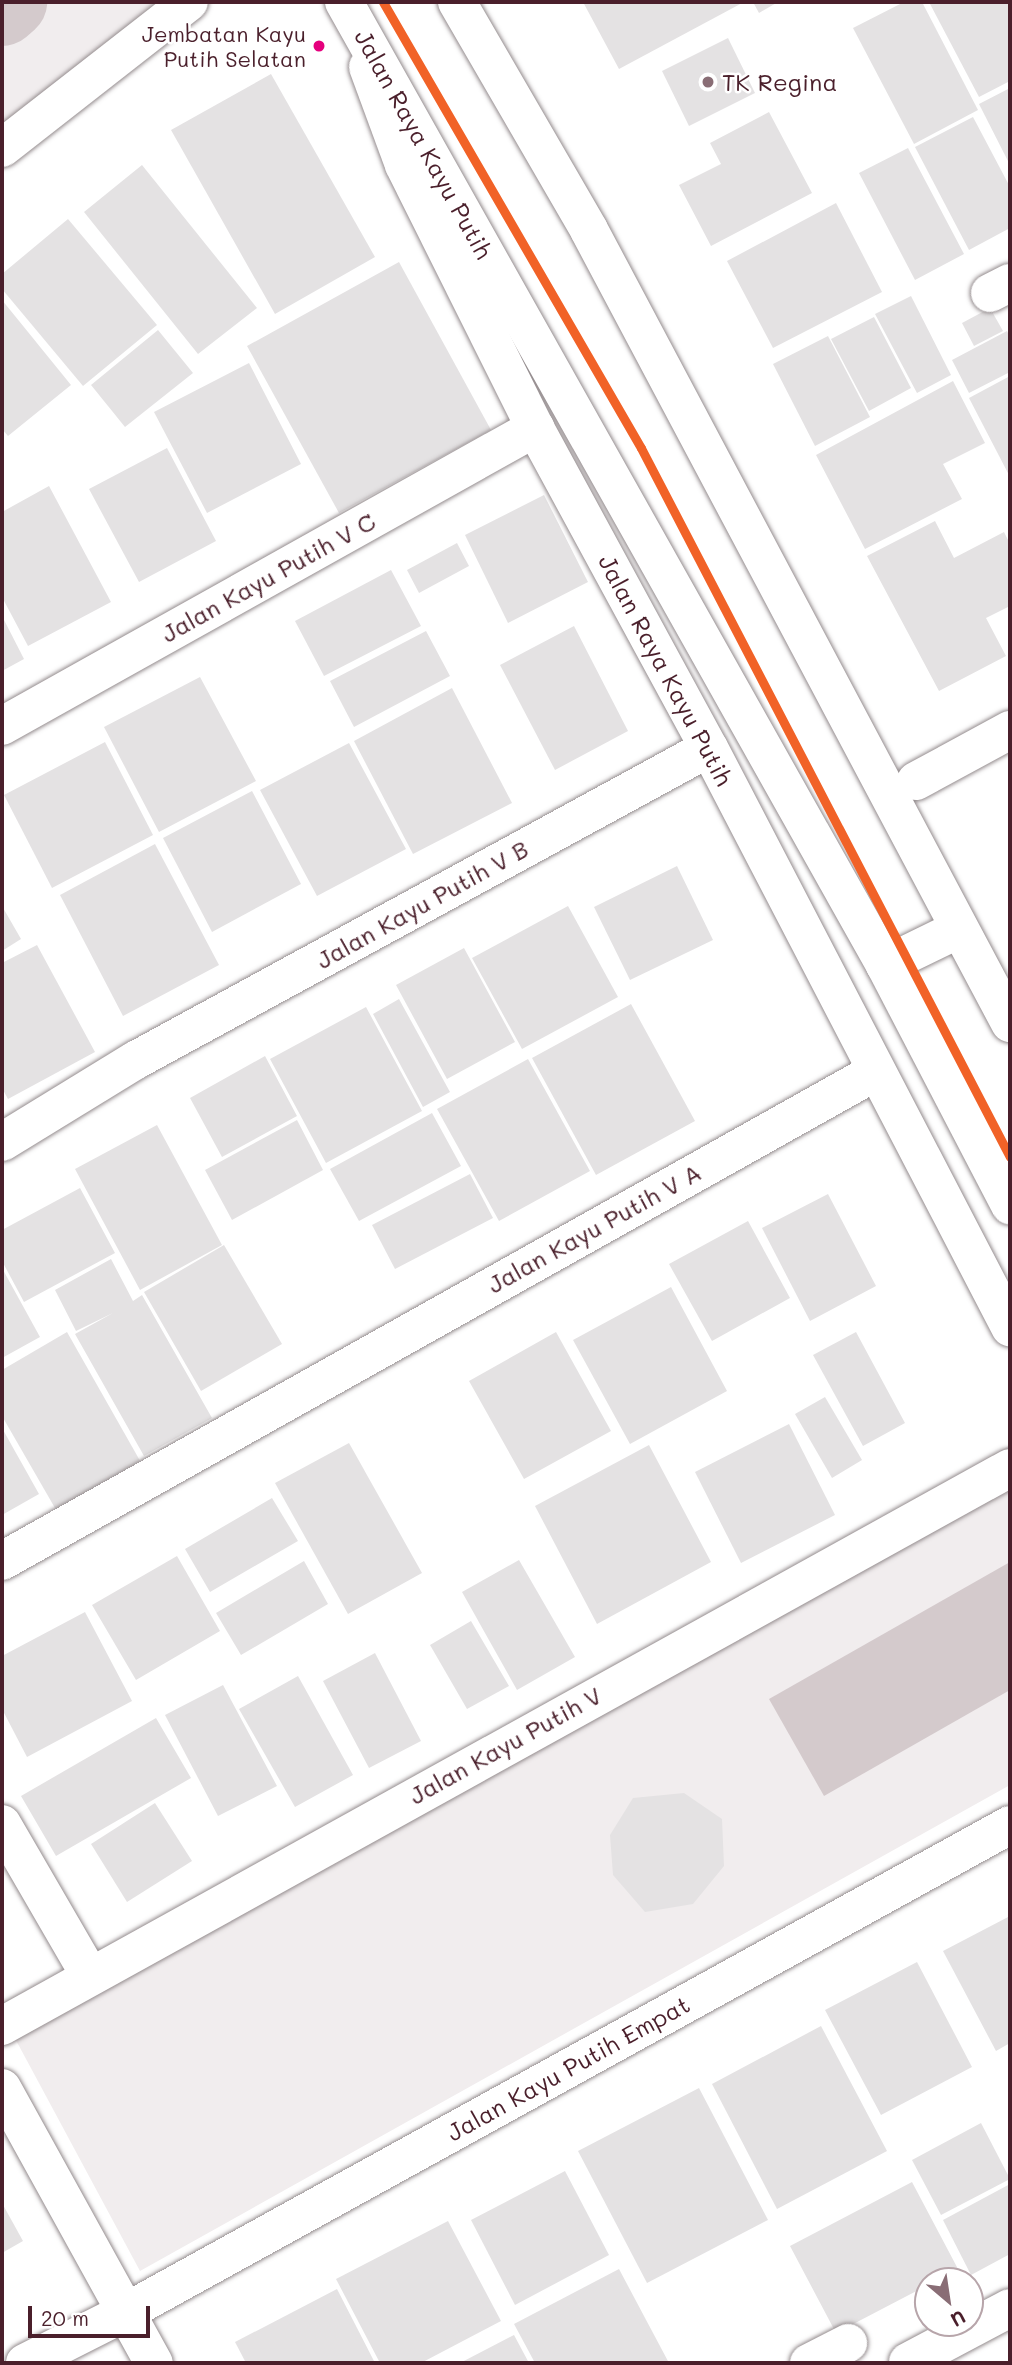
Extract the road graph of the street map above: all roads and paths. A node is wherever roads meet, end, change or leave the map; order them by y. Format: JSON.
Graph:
{"nodes":[{"id":1,"x":189,"y":2,"type":"edge"},
{"id":2,"x":343,"y":2,"type":"edge"},
{"id":3,"x":457,"y":2,"type":"edge"},
{"id":4,"x":2,"y":148,"type":"edge"},
{"id":5,"x":535,"y":428,"type":"junction"},
{"id":6,"x":2,"y":726,"type":"edge"},
{"id":7,"x":1010,"y":730,"type":"edge"},
{"id":8,"x":709,"y":748,"type":"junction"},
{"id":9,"x":916,"y":781,"type":"dead end"},
{"id":10,"x":959,"y":929,"type":"junction"},
{"id":11,"x":885,"y":965,"type":"junction"},
{"id":12,"x":1010,"y":1023,"type":"edge"},
{"id":13,"x":875,"y":1072,"type":"junction"},
{"id":14,"x":2,"y":1142,"type":"edge"},
{"id":15,"x":1010,"y":1205,"type":"edge"},
{"id":16,"x":1010,"y":1327,"type":"edge"},
{"id":17,"x":1010,"y":1468,"type":"edge"},
{"id":18,"x":2,"y":1560,"type":"edge"},
{"id":19,"x":2,"y":1824,"type":"edge"},
{"id":20,"x":1010,"y":1825,"type":"edge"},
{"id":21,"x":90,"y":1976,"type":"junction"},
{"id":22,"x":2,"y":2025,"type":"edge"},
{"id":23,"x":2,"y":2088,"type":"edge"},
{"id":24,"x":1010,"y":2308,"type":"edge"},
{"id":25,"x":126,"y":2312,"type":"junction"},
{"id":26,"x":848,"y":2343,"type":"dead end"},
{"id":27,"x":908,"y":2362,"type":"edge"},
{"id":28,"x":25,"y":2363,"type":"edge"},
{"id":29,"x":154,"y":2363,"type":"edge"},
{"id":30,"x":809,"y":2363,"type":"edge"}],
"edges":[{"from":1,"to":4,"type":"street"},
{"from":2,"to":5,"type":"street","name":"Jalan Raya Kayu Putih"},
{"from":2,"to":11,"type":"street","name":"Jalan Raya Kayu Putih"},
{"from":3,"to":10,"type":"street"},
{"from":5,"to":6,"type":"street","name":"Jalan Kayu Putih V C"},
{"from":5,"to":8,"type":"street","name":"Jalan Raya Kayu Putih"},
{"from":7,"to":9,"type":"street"},
{"from":8,"to":13,"type":"street","name":"Jalan Raya Kayu Putih"},
{"from":8,"to":14,"type":"street","name":"Jalan Kayu Putih V B"},
{"from":10,"to":11,"type":"street"},
{"from":10,"to":12,"type":"street"},
{"from":11,"to":15,"type":"street","name":"Jalan Raya Kayu Putih"},
{"from":13,"to":16,"type":"street","name":"Jalan Raya Kayu Putih"},
{"from":13,"to":18,"type":"street","name":"Jalan Kayu Putih V A"},
{"from":17,"to":21,"type":"street","name":"Jalan Kayu Putih V"},
{"from":19,"to":21,"type":"street"},
{"from":20,"to":25,"type":"street","name":"Jalan Kayu Putih Empat"},
{"from":21,"to":22,"type":"street","name":"Jalan Kayu Putih V"},
{"from":23,"to":25,"type":"street"},
{"from":24,"to":27,"type":"street"},
{"from":25,"to":28,"type":"street","name":"Jalan Kayu Putih Empat"},
{"from":25,"to":29,"type":"street"},
{"from":26,"to":30,"type":"street"}]}
